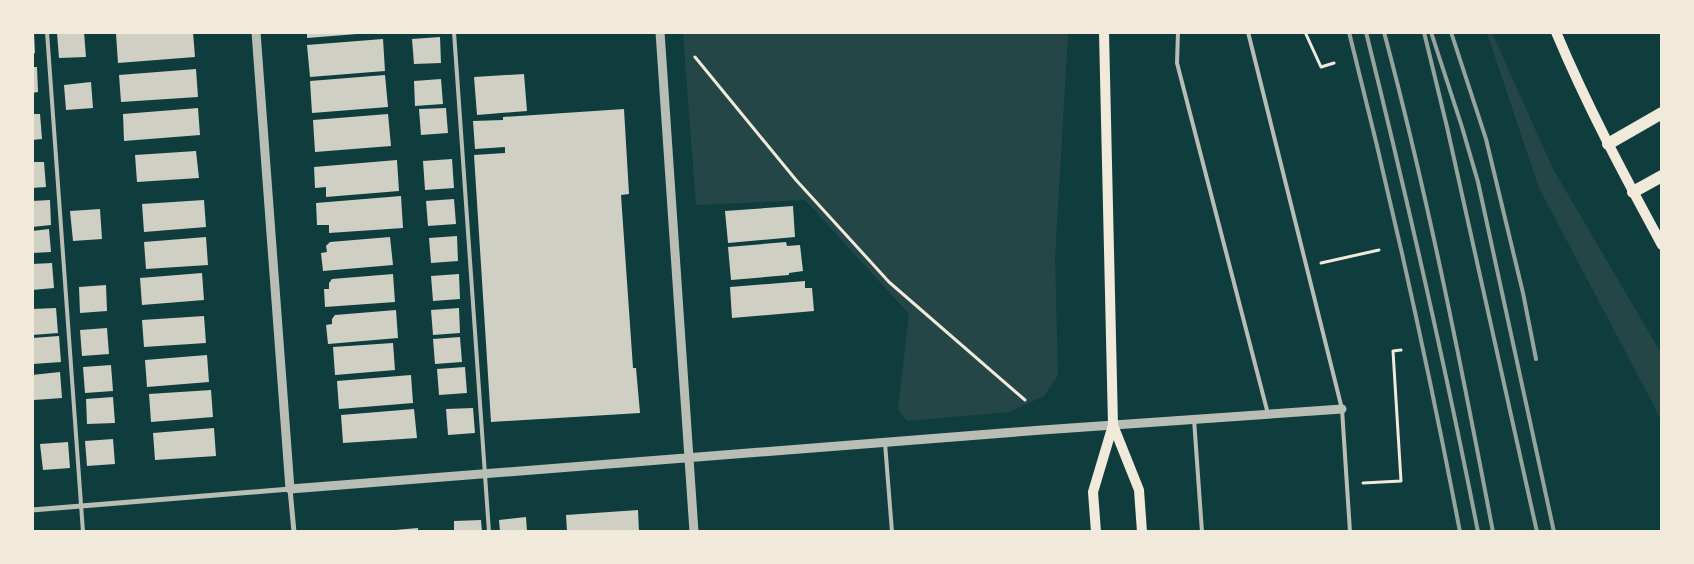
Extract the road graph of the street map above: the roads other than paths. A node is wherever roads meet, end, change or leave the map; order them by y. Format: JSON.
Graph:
{"nodes":[{"id":1,"x":47,"y":32,"type":"edge"},
{"id":2,"x":256,"y":32,"type":"edge"},
{"id":3,"x":454,"y":32,"type":"edge"},
{"id":4,"x":660,"y":32,"type":"edge"},
{"id":5,"x":1104,"y":32,"type":"edge"},
{"id":6,"x":1178,"y":32,"type":"edge"},
{"id":7,"x":1248,"y":32,"type":"edge"},
{"id":8,"x":1556,"y":32,"type":"edge"},
{"id":9,"x":1662,"y":113,"type":"edge"},
{"id":10,"x":1608,"y":144,"type":"junction"},
{"id":11,"x":1662,"y":176,"type":"edge"},
{"id":12,"x":1633,"y":192,"type":"junction"},
{"id":13,"x":1662,"y":245,"type":"edge"},
{"id":14,"x":1342,"y":409,"type":"junction"},
{"id":15,"x":1268,"y":414,"type":"junction"},
{"id":16,"x":1194,"y":419,"type":"junction"},
{"id":17,"x":1113,"y":425,"type":"junction"},
{"id":18,"x":885,"y":443,"type":"junction"},
{"id":19,"x":689,"y":458,"type":"junction"},
{"id":20,"x":485,"y":474,"type":"junction"},
{"id":21,"x":290,"y":489,"type":"junction"},
{"id":22,"x":82,"y":506,"type":"junction"},
{"id":23,"x":32,"y":510,"type":"edge"},
{"id":24,"x":84,"y":532,"type":"edge"},
{"id":25,"x":294,"y":532,"type":"edge"},
{"id":26,"x":489,"y":532,"type":"edge"},
{"id":27,"x":694,"y":532,"type":"edge"},
{"id":28,"x":892,"y":532,"type":"edge"},
{"id":29,"x":1096,"y":532,"type":"edge"},
{"id":30,"x":1142,"y":532,"type":"edge"},
{"id":31,"x":1202,"y":532,"type":"edge"},
{"id":32,"x":1350,"y":532,"type":"edge"}],
"edges":[{"from":1,"to":22,"type":"lane"},
{"from":2,"to":21,"type":"street"},
{"from":3,"to":20,"type":"lane"},
{"from":4,"to":19,"type":"street"},
{"from":5,"to":17,"type":"main road"},
{"from":6,"to":15,"type":"lane"},
{"from":7,"to":14,"type":"lane"},
{"from":8,"to":10,"type":"main road"},
{"from":9,"to":10,"type":"main road"},
{"from":10,"to":12,"type":"main road"},
{"from":11,"to":12,"type":"main road"},
{"from":12,"to":13,"type":"main road"},
{"from":14,"to":15,"type":"street"},
{"from":14,"to":32,"type":"lane"},
{"from":15,"to":16,"type":"street"},
{"from":16,"to":17,"type":"street"},
{"from":16,"to":31,"type":"lane"},
{"from":17,"to":18,"type":"street"},
{"from":17,"to":29,"type":"main road"},
{"from":17,"to":30,"type":"main road"},
{"from":18,"to":19,"type":"street"},
{"from":18,"to":28,"type":"lane"},
{"from":19,"to":20,"type":"street"},
{"from":19,"to":27,"type":"street"},
{"from":20,"to":21,"type":"street"},
{"from":20,"to":26,"type":"lane"},
{"from":21,"to":22,"type":"street"},
{"from":21,"to":25,"type":"street"},
{"from":22,"to":23,"type":"street"},
{"from":22,"to":24,"type":"lane"}]}
